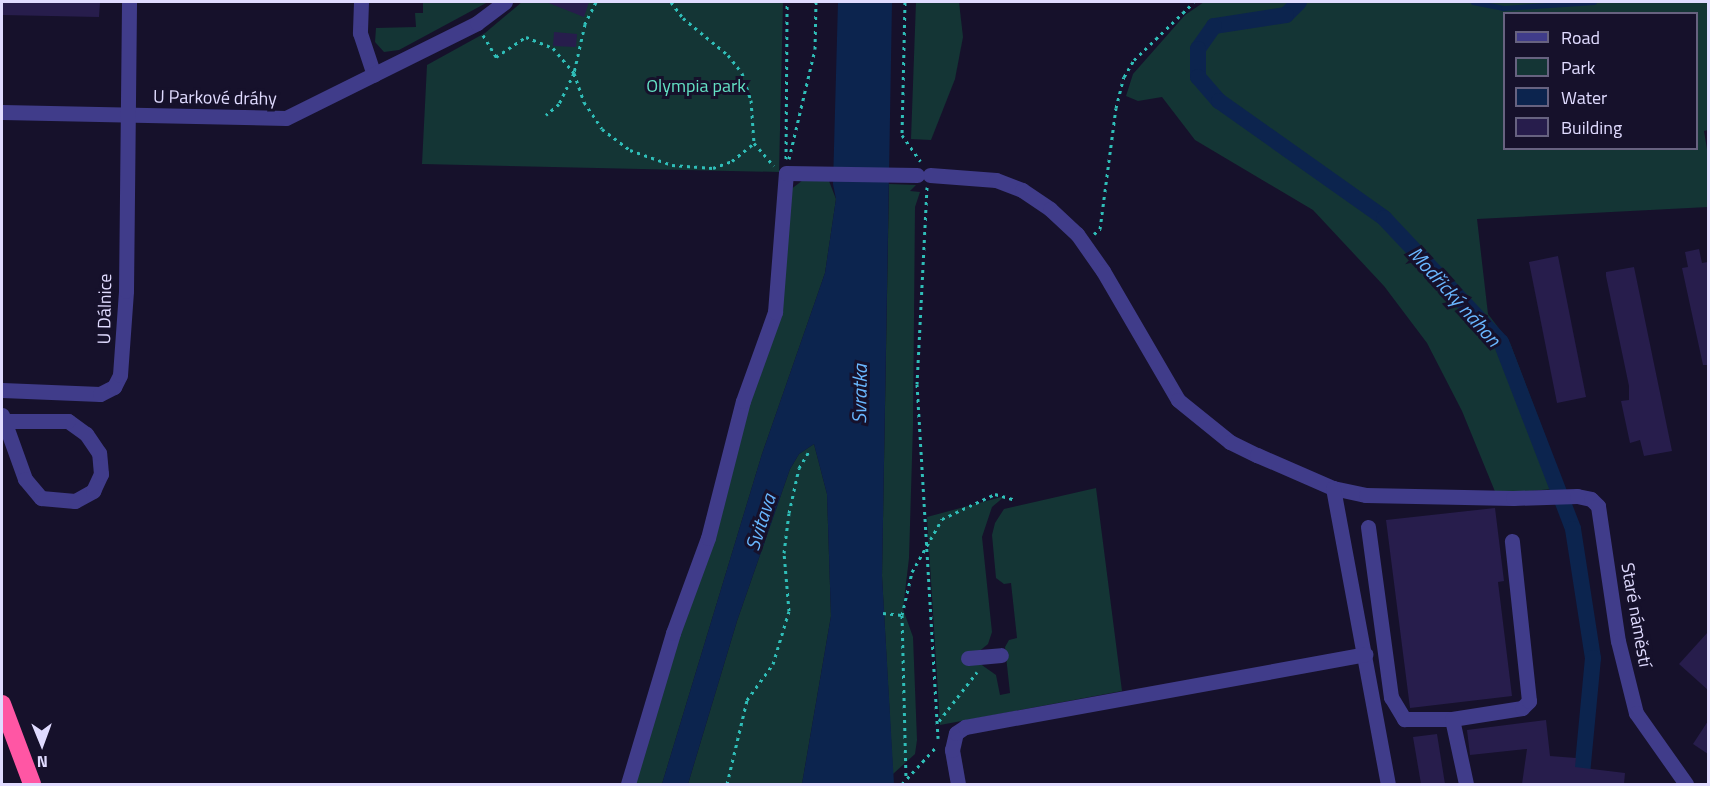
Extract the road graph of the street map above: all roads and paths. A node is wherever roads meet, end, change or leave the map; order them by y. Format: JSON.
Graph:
{"nodes":[{"id":1,"x":129,"y":2,"type":"edge"},
{"id":2,"x":361,"y":2,"type":"edge"},
{"id":3,"x":505,"y":2,"type":"edge"},
{"id":4,"x":596,"y":2,"type":"edge"},
{"id":5,"x":671,"y":2,"type":"edge"},
{"id":6,"x":787,"y":2,"type":"edge"},
{"id":7,"x":816,"y":2,"type":"edge"},
{"id":8,"x":905,"y":2,"type":"edge"},
{"id":9,"x":1194,"y":2,"type":"edge"},
{"id":10,"x":477,"y":23,"type":"junction"},
{"id":11,"x":574,"y":73,"type":"junction"},
{"id":12,"x":375,"y":75,"type":"junction"},
{"id":13,"x":2,"y":112,"type":"edge"},
{"id":14,"x":546,"y":115,"type":"dead end"},
{"id":15,"x":126,"y":116,"type":"junction"},
{"id":16,"x":754,"y":143,"type":"junction"},
{"id":17,"x":786,"y":173,"type":"junction"},
{"id":18,"x":924,"y":175,"type":"junction"},
{"id":19,"x":1083,"y":243,"type":"junction"},
{"id":20,"x":2,"y":390,"type":"edge"},
{"id":21,"x":3,"y":418,"type":"edge"},
{"id":22,"x":810,"y":450,"type":"dead end"},
{"id":23,"x":1333,"y":488,"type":"junction"},
{"id":24,"x":1013,"y":499,"type":"dead end"},
{"id":25,"x":1368,"y":527,"type":"dead end"},
{"id":26,"x":1512,"y":541,"type":"dead end"},
{"id":27,"x":926,"y":545,"type":"junction"},
{"id":28,"x":883,"y":612,"type":"dead end"},
{"id":29,"x":902,"y":615,"type":"junction"},
{"id":30,"x":1365,"y":654,"type":"junction"},
{"id":31,"x":1001,"y":655,"type":"dead end"},
{"id":32,"x":975,"y":657,"type":"joint"},
{"id":33,"x":2,"y":704,"type":"edge"},
{"id":34,"x":1452,"y":719,"type":"junction"},
{"id":35,"x":938,"y":722,"type":"junction"},
{"id":36,"x":939,"y":744,"type":"junction"},
{"id":37,"x":939,"y":754,"type":"dead end"},
{"id":38,"x":906,"y":779,"type":"junction"},
{"id":39,"x":32,"y":784,"type":"edge"},
{"id":40,"x":628,"y":784,"type":"edge"},
{"id":41,"x":727,"y":784,"type":"edge"},
{"id":42,"x":902,"y":784,"type":"edge"},
{"id":43,"x":958,"y":784,"type":"edge"},
{"id":44,"x":1388,"y":784,"type":"edge"},
{"id":45,"x":1466,"y":784,"type":"edge"},
{"id":46,"x":1686,"y":784,"type":"edge"}],
"edges":[{"from":1,"to":15,"type":"street","name":"U Dálnice"},
{"from":2,"to":12,"type":"street"},
{"from":3,"to":10,"type":"street","name":"U Parkové dráhy"},
{"from":4,"to":11,"type":"path"},
{"from":5,"to":16,"type":"path"},
{"from":6,"to":17,"type":"path"},
{"from":7,"to":17,"type":"path"},
{"from":8,"to":18,"type":"path"},
{"from":9,"to":19,"type":"path"},
{"from":10,"to":11,"type":"path"},
{"from":10,"to":12,"type":"street","name":"U Parkové dráhy"},
{"from":11,"to":14,"type":"path"},
{"from":11,"to":16,"type":"path"},
{"from":12,"to":15,"type":"street","name":"U Parkové dráhy"},
{"from":13,"to":15,"type":"street","name":"U Parkové dráhy"},
{"from":15,"to":20,"type":"street","name":"U Dálnice"},
{"from":16,"to":17,"type":"path"},
{"from":17,"to":18,"type":"street","name":"Staré náměstí"},
{"from":17,"to":40,"type":"street"},
{"from":18,"to":19,"type":"street","name":"Staré náměstí"},
{"from":18,"to":27,"type":"path"},
{"from":19,"to":23,"type":"street","name":"Staré náměstí"},
{"from":21,"to":21,"type":"street"},
{"from":22,"to":41,"type":"path"},
{"from":23,"to":30,"type":"street"},
{"from":23,"to":46,"type":"street","name":"Staré náměstí"},
{"from":24,"to":27,"type":"path"},
{"from":25,"to":34,"type":"street"},
{"from":26,"to":34,"type":"street"},
{"from":27,"to":29,"type":"path"},
{"from":27,"to":35,"type":"path"},
{"from":28,"to":29,"type":"path"},
{"from":29,"to":38,"type":"path"},
{"from":30,"to":43,"type":"street"},
{"from":30,"to":44,"type":"street"},
{"from":31,"to":32,"type":"street"},
{"from":32,"to":35,"type":"path"},
{"from":33,"to":39,"type":"highway"},
{"from":34,"to":45,"type":"street"},
{"from":35,"to":36,"type":"path"},
{"from":36,"to":37,"type":"path"},
{"from":36,"to":38,"type":"path"},
{"from":38,"to":42,"type":"path"}]}
